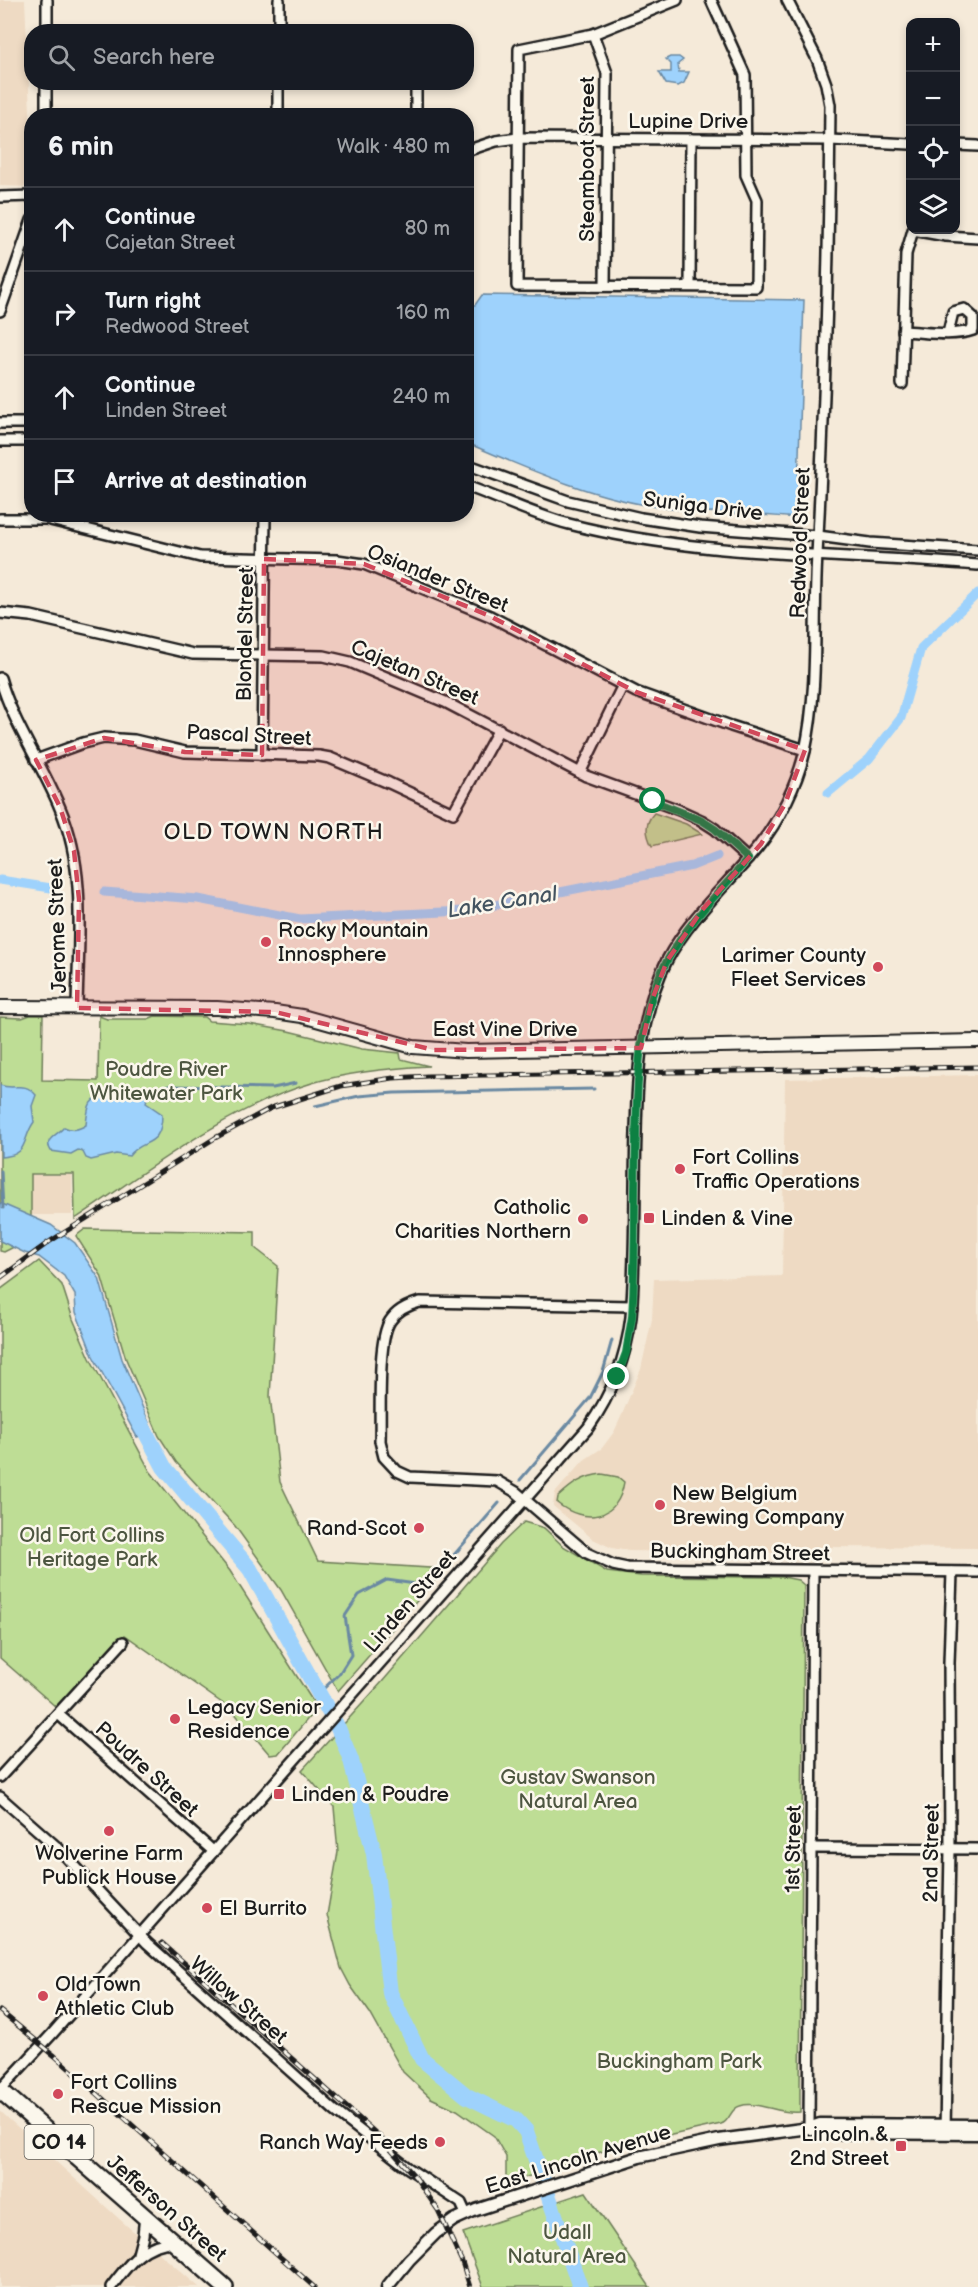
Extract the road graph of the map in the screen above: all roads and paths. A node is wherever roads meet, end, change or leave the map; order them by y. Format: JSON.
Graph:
{"nodes":[{"id":1,"x":47,"y":0,"type":"edge"},
{"id":2,"x":279,"y":0,"type":"edge"},
{"id":3,"x":677,"y":0,"type":"edge"},
{"id":4,"x":711,"y":0,"type":"edge"},
{"id":5,"x":787,"y":0,"type":"edge"},
{"id":6,"x":47,"y":24,"type":"edge"},
{"id":7,"x":279,"y":24,"type":"edge"},
{"id":8,"x":593,"y":34,"type":"junction"},
{"id":9,"x":46,"y":90,"type":"edge"},
{"id":10,"x":278,"y":90,"type":"edge"},
{"id":11,"x":416,"y":90,"type":"edge"},
{"id":12,"x":46,"y":108,"type":"edge"},
{"id":13,"x":278,"y":108,"type":"edge"},
{"id":14,"x":416,"y":108,"type":"edge"},
{"id":15,"x":518,"y":138,"type":"junction"},
{"id":16,"x":607,"y":139,"type":"junction"},
{"id":17,"x":691,"y":139,"type":"junction"},
{"id":18,"x":744,"y":139,"type":"junction"},
{"id":19,"x":830,"y":140,"type":"junction"},
{"id":20,"x":906,"y":144,"type":"edge"},
{"id":21,"x":960,"y":145,"type":"edge"},
{"id":22,"x":978,"y":146,"type":"edge"},
{"id":23,"x":474,"y":148,"type":"edge"},
{"id":24,"x":24,"y":196,"type":"edge"},
{"id":25,"x":0,"y":197,"type":"edge"},
{"id":26,"x":912,"y":234,"type":"edge"},
{"id":27,"x":935,"y":234,"type":"edge"},
{"id":28,"x":978,"y":238,"type":"edge"},
{"id":29,"x":24,"y":243,"type":"edge"},
{"id":30,"x":605,"y":286,"type":"junction"},
{"id":31,"x":690,"y":286,"type":"junction"},
{"id":32,"x":0,"y":311,"type":"edge"},
{"id":33,"x":903,"y":331,"type":"junction"},
{"id":34,"x":948,"y":333,"type":"dead end"},
{"id":35,"x":902,"y":384,"type":"dead end"},
{"id":36,"x":0,"y":423,"type":"edge"},
{"id":37,"x":24,"y":423,"type":"edge"},
{"id":38,"x":0,"y":441,"type":"edge"},
{"id":39,"x":24,"y":441,"type":"edge"},
{"id":40,"x":474,"y":467,"type":"edge"},
{"id":41,"x":474,"y":489,"type":"edge"},
{"id":42,"x":0,"y":519,"type":"edge"},
{"id":43,"x":24,"y":519,"type":"edge"},
{"id":44,"x":58,"y":522,"type":"edge"},
{"id":45,"x":265,"y":522,"type":"edge"},
{"id":46,"x":818,"y":536,"type":"junction"},
{"id":47,"x":978,"y":550,"type":"edge"},
{"id":48,"x":817,"y":555,"type":"junction"},
{"id":49,"x":264,"y":559,"type":"junction"},
{"id":50,"x":978,"y":565,"type":"edge"},
{"id":51,"x":0,"y":612,"type":"edge"},
{"id":52,"x":263,"y":656,"type":"junction"},
{"id":53,"x":0,"y":678,"type":"edge"},
{"id":54,"x":623,"y":685,"type":"junction"},
{"id":55,"x":499,"y":729,"type":"junction"},
{"id":56,"x":805,"y":750,"type":"junction"},
{"id":57,"x":262,"y":755,"type":"junction"},
{"id":58,"x":36,"y":760,"type":"junction"},
{"id":59,"x":579,"y":772,"type":"junction"},
{"id":60,"x":748,"y":859,"type":"junction"},
{"id":61,"x":0,"y":1007,"type":"edge"},
{"id":62,"x":77,"y":1008,"type":"junction"},
{"id":63,"x":978,"y":1041,"type":"edge"},
{"id":64,"x":641,"y":1047,"type":"junction"},
{"id":65,"x":632,"y":1306,"type":"junction"},
{"id":66,"x":524,"y":1500,"type":"junction"},
{"id":67,"x":813,"y":1571,"type":"junction"},
{"id":68,"x":952,"y":1572,"type":"junction"},
{"id":69,"x":978,"y":1572,"type":"edge"},
{"id":70,"x":123,"y":1642,"type":"dead end"},
{"id":71,"x":58,"y":1714,"type":"junction"},
{"id":72,"x":0,"y":1777,"type":"edge"},
{"id":73,"x":0,"y":1797,"type":"edge"},
{"id":74,"x":812,"y":1848,"type":"junction"},
{"id":75,"x":950,"y":1849,"type":"junction"},
{"id":76,"x":978,"y":1849,"type":"edge"},
{"id":77,"x":213,"y":1851,"type":"junction"},
{"id":78,"x":139,"y":1934,"type":"junction"},
{"id":79,"x":0,"y":2090,"type":"edge"},
{"id":80,"x":978,"y":2125,"type":"edge"},
{"id":81,"x":809,"y":2128,"type":"junction"},
{"id":82,"x":945,"y":2129,"type":"junction"},
{"id":83,"x":978,"y":2134,"type":"edge"},
{"id":84,"x":466,"y":2214,"type":"junction"},
{"id":85,"x":145,"y":2216,"type":"junction"},
{"id":86,"x":173,"y":2242,"type":"junction"},
{"id":87,"x":138,"y":2254,"type":"junction"},
{"id":88,"x":111,"y":2287,"type":"edge"},
{"id":89,"x":225,"y":2287,"type":"edge"},
{"id":90,"x":387,"y":2287,"type":"edge"}],
"edges":[{"from":1,"to":6,"type":"street"},
{"from":2,"to":7,"type":"street"},
{"from":3,"to":8,"type":"street"},
{"from":4,"to":18,"type":"street"},
{"from":5,"to":19,"type":"street","name":"Redwood Street"},
{"from":8,"to":15,"type":"street"},
{"from":8,"to":16,"type":"street","name":"Steamboat Street"},
{"from":9,"to":12,"type":"street"},
{"from":10,"to":13,"type":"street"},
{"from":11,"to":14,"type":"street"},
{"from":15,"to":16,"type":"street","name":"Lupine Drive"},
{"from":15,"to":23,"type":"street","name":"Lupine Drive"},
{"from":15,"to":30,"type":"street"},
{"from":16,"to":17,"type":"street","name":"Lupine Drive"},
{"from":16,"to":30,"type":"street","name":"Steamboat Street"},
{"from":17,"to":18,"type":"street","name":"Lupine Drive"},
{"from":17,"to":31,"type":"street"},
{"from":18,"to":19,"type":"street","name":"Lupine Drive"},
{"from":18,"to":31,"type":"street"},
{"from":19,"to":20,"type":"street","name":"Lupine Drive"},
{"from":19,"to":46,"type":"street","name":"Redwood Street"},
{"from":21,"to":22,"type":"street"},
{"from":24,"to":25,"type":"street"},
{"from":26,"to":33,"type":"street"},
{"from":27,"to":28,"type":"street"},
{"from":29,"to":32,"type":"street"},
{"from":30,"to":31,"type":"street"},
{"from":33,"to":34,"type":"street"},
{"from":33,"to":35,"type":"street"},
{"from":36,"to":37,"type":"street"},
{"from":38,"to":39,"type":"street"},
{"from":40,"to":46,"type":"street","name":"Suniga Drive"},
{"from":41,"to":48,"type":"street","name":"Suniga Drive"},
{"from":42,"to":43,"type":"street","name":"Osiander Street"},
{"from":44,"to":49,"type":"street","name":"Osiander Street"},
{"from":45,"to":49,"type":"street","name":"Blondel Street"},
{"from":46,"to":47,"type":"street","name":"Suniga Drive"},
{"from":46,"to":48,"type":"street","name":"Redwood Street"},
{"from":48,"to":50,"type":"street","name":"Suniga Drive"},
{"from":48,"to":56,"type":"street","name":"Redwood Street"},
{"from":49,"to":52,"type":"street","name":"Blondel Street"},
{"from":49,"to":54,"type":"street","name":"Osiander Street"},
{"from":51,"to":52,"type":"street","name":"Cajetan Street"},
{"from":52,"to":55,"type":"street","name":"Cajetan Street"},
{"from":52,"to":57,"type":"street","name":"Blondel Street"},
{"from":53,"to":58,"type":"street","name":"Jerome Street"},
{"from":54,"to":56,"type":"street","name":"Osiander Street"},
{"from":54,"to":59,"type":"street"},
{"from":55,"to":57,"type":"street","name":"Pascal Street"},
{"from":55,"to":59,"type":"street","name":"Cajetan Street"},
{"from":56,"to":60,"type":"street","name":"Redwood Street"},
{"from":57,"to":58,"type":"street","name":"Pascal Street"},
{"from":58,"to":62,"type":"street","name":"Jerome Street"},
{"from":59,"to":60,"type":"street","name":"Cajetan Street"},
{"from":60,"to":64,"type":"street","name":"Redwood Street"},
{"from":61,"to":62,"type":"main road","name":"East Vine Drive"},
{"from":62,"to":64,"type":"main road","name":"East Vine Drive"},
{"from":63,"to":64,"type":"main road","name":"East Vine Drive"},
{"from":64,"to":65,"type":"street","name":"Linden Street"},
{"from":65,"to":66,"type":"street","name":"Linden Street"},
{"from":65,"to":66,"type":"street","name":"Buckingham Street"},
{"from":66,"to":67,"type":"street","name":"Buckingham Street"},
{"from":66,"to":77,"type":"street","name":"Linden Street"},
{"from":67,"to":68,"type":"street","name":"Buckingham Street"},
{"from":67,"to":74,"type":"street","name":"1st Street"},
{"from":68,"to":69,"type":"street","name":"Buckingham Street"},
{"from":68,"to":75,"type":"street","name":"2nd Street"},
{"from":70,"to":71,"type":"street"},
{"from":71,"to":72,"type":"street"},
{"from":71,"to":77,"type":"street","name":"Poudre Street"},
{"from":73,"to":78,"type":"street","name":"Willow Street"},
{"from":74,"to":75,"type":"street"},
{"from":74,"to":81,"type":"street","name":"1st Street"},
{"from":75,"to":76,"type":"street"},
{"from":75,"to":82,"type":"street","name":"2nd Street"},
{"from":77,"to":78,"type":"street","name":"Linden Street"},
{"from":78,"to":79,"type":"street","name":"Linden Street"},
{"from":78,"to":84,"type":"street","name":"Willow Street"},
{"from":79,"to":85,"type":"highway","name":"Jefferson Street","number":"CO 14"},
{"from":80,"to":82,"type":"street","name":"East Lincoln Avenue"},
{"from":81,"to":82,"type":"street","name":"East Lincoln Avenue"},
{"from":81,"to":84,"type":"street","name":"East Lincoln Avenue"},
{"from":82,"to":83,"type":"street","name":"East Lincoln Avenue"},
{"from":84,"to":90,"type":"street","name":"East Lincoln Avenue"},
{"from":85,"to":86,"type":"highway","name":"Jefferson Street","number":"CO 14"},
{"from":85,"to":87,"type":"street"},
{"from":86,"to":87,"type":"street"},
{"from":86,"to":89,"type":"highway","name":"Jefferson Street","number":"CO 14"},
{"from":87,"to":88,"type":"street"}]}
